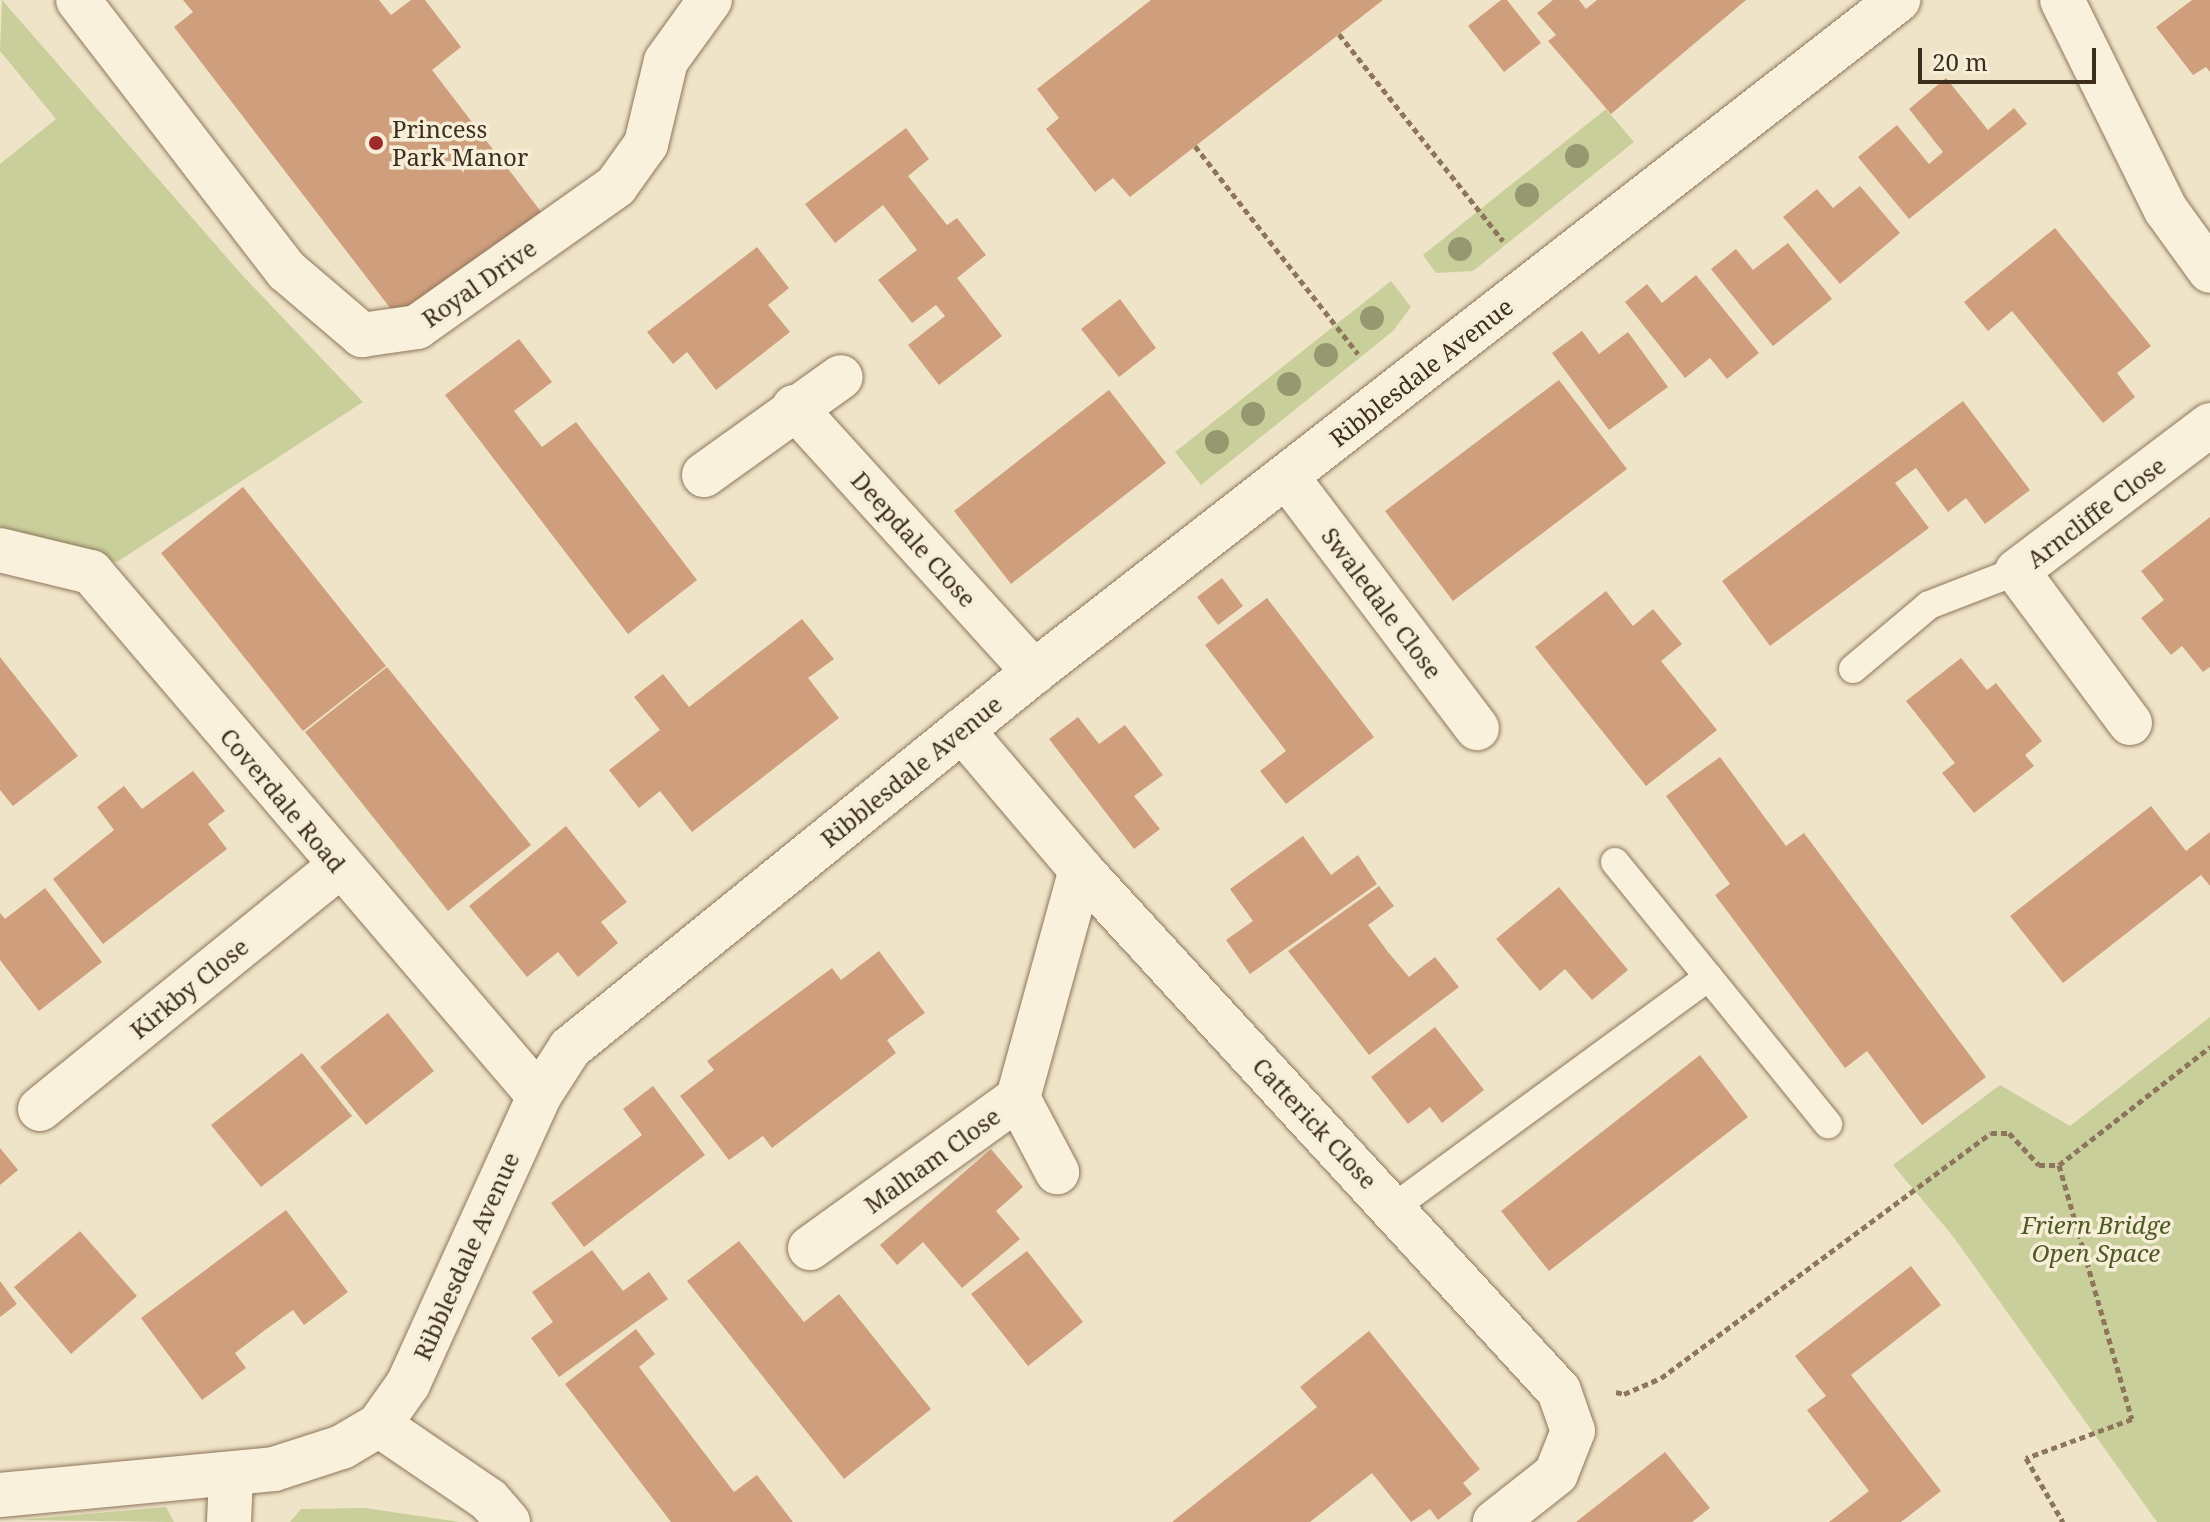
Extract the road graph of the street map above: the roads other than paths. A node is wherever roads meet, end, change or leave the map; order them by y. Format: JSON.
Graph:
{"nodes":[{"id":1,"x":78,"y":0,"type":"edge"},
{"id":2,"x":710,"y":0,"type":"edge"},
{"id":3,"x":1898,"y":0,"type":"edge"},
{"id":4,"x":2062,"y":0,"type":"edge"},
{"id":5,"x":2210,"y":271,"type":"edge"},
{"id":6,"x":841,"y":377,"type":"dead end"},
{"id":7,"x":794,"y":407,"type":"junction"},
{"id":8,"x":2210,"y":425,"type":"edge"},
{"id":9,"x":704,"y":475,"type":"dead end"},
{"id":10,"x":1287,"y":477,"type":"junction"},
{"id":11,"x":0,"y":550,"type":"edge"},
{"id":12,"x":2017,"y":571,"type":"junction"},
{"id":13,"x":1853,"y":669,"type":"dead end"},
{"id":14,"x":1034,"y":672,"type":"junction"},
{"id":15,"x":2130,"y":723,"type":"dead end"},
{"id":16,"x":1477,"y":728,"type":"dead end"},
{"id":17,"x":962,"y":730,"type":"junction"},
{"id":18,"x":1615,"y":862,"type":"dead end"},
{"id":19,"x":339,"y":867,"type":"junction"},
{"id":20,"x":1081,"y":870,"type":"junction"},
{"id":21,"x":1709,"y":977,"type":"junction"},
{"id":22,"x":539,"y":1096,"type":"junction"},
{"id":23,"x":1018,"y":1098,"type":"junction"},
{"id":24,"x":40,"y":1109,"type":"dead end"},
{"id":25,"x":1828,"y":1124,"type":"dead end"},
{"id":26,"x":1057,"y":1172,"type":"dead end"},
{"id":27,"x":1393,"y":1208,"type":"junction"},
{"id":28,"x":810,"y":1248,"type":"dead end"},
{"id":29,"x":379,"y":1425,"type":"junction"},
{"id":30,"x":231,"y":1475,"type":"junction"},
{"id":31,"x":0,"y":1495,"type":"edge"},
{"id":32,"x":229,"y":1522,"type":"edge"},
{"id":33,"x":508,"y":1522,"type":"edge"},
{"id":34,"x":1495,"y":1522,"type":"edge"}],
"edges":[{"from":1,"to":2,"type":"street","name":"Royal Drive"},
{"from":3,"to":10,"type":"street","name":"Ribblesdale Avenue"},
{"from":4,"to":5,"type":"street"},
{"from":6,"to":7,"type":"street"},
{"from":7,"to":9,"type":"street"},
{"from":7,"to":14,"type":"street","name":"Deepdale Close"},
{"from":8,"to":12,"type":"street","name":"Arncliffe Close"},
{"from":10,"to":14,"type":"street","name":"Ribblesdale Avenue"},
{"from":10,"to":16,"type":"street","name":"Swaledale Close"},
{"from":11,"to":19,"type":"street","name":"Coverdale Road"},
{"from":12,"to":13,"type":"lane"},
{"from":12,"to":15,"type":"street","name":"Arncliffe Close"},
{"from":14,"to":17,"type":"street","name":"Ribblesdale Avenue"},
{"from":17,"to":20,"type":"street","name":"Catterick Close"},
{"from":17,"to":22,"type":"street","name":"Ribblesdale Avenue"},
{"from":18,"to":21,"type":"lane"},
{"from":19,"to":22,"type":"street","name":"Coverdale Road"},
{"from":19,"to":24,"type":"street","name":"Kirkby Close"},
{"from":20,"to":23,"type":"street","name":"Malham Close"},
{"from":20,"to":27,"type":"street","name":"Catterick Close"},
{"from":21,"to":25,"type":"lane"},
{"from":21,"to":27,"type":"lane"},
{"from":22,"to":29,"type":"street","name":"Ribblesdale Avenue"},
{"from":23,"to":26,"type":"street"},
{"from":23,"to":28,"type":"street","name":"Malham Close"},
{"from":27,"to":34,"type":"street","name":"Catterick Close"},
{"from":29,"to":30,"type":"street","name":"Ribblesdale Avenue"},
{"from":29,"to":33,"type":"street"},
{"from":30,"to":31,"type":"street","name":"Ribblesdale Avenue"},
{"from":30,"to":32,"type":"street"}]}
